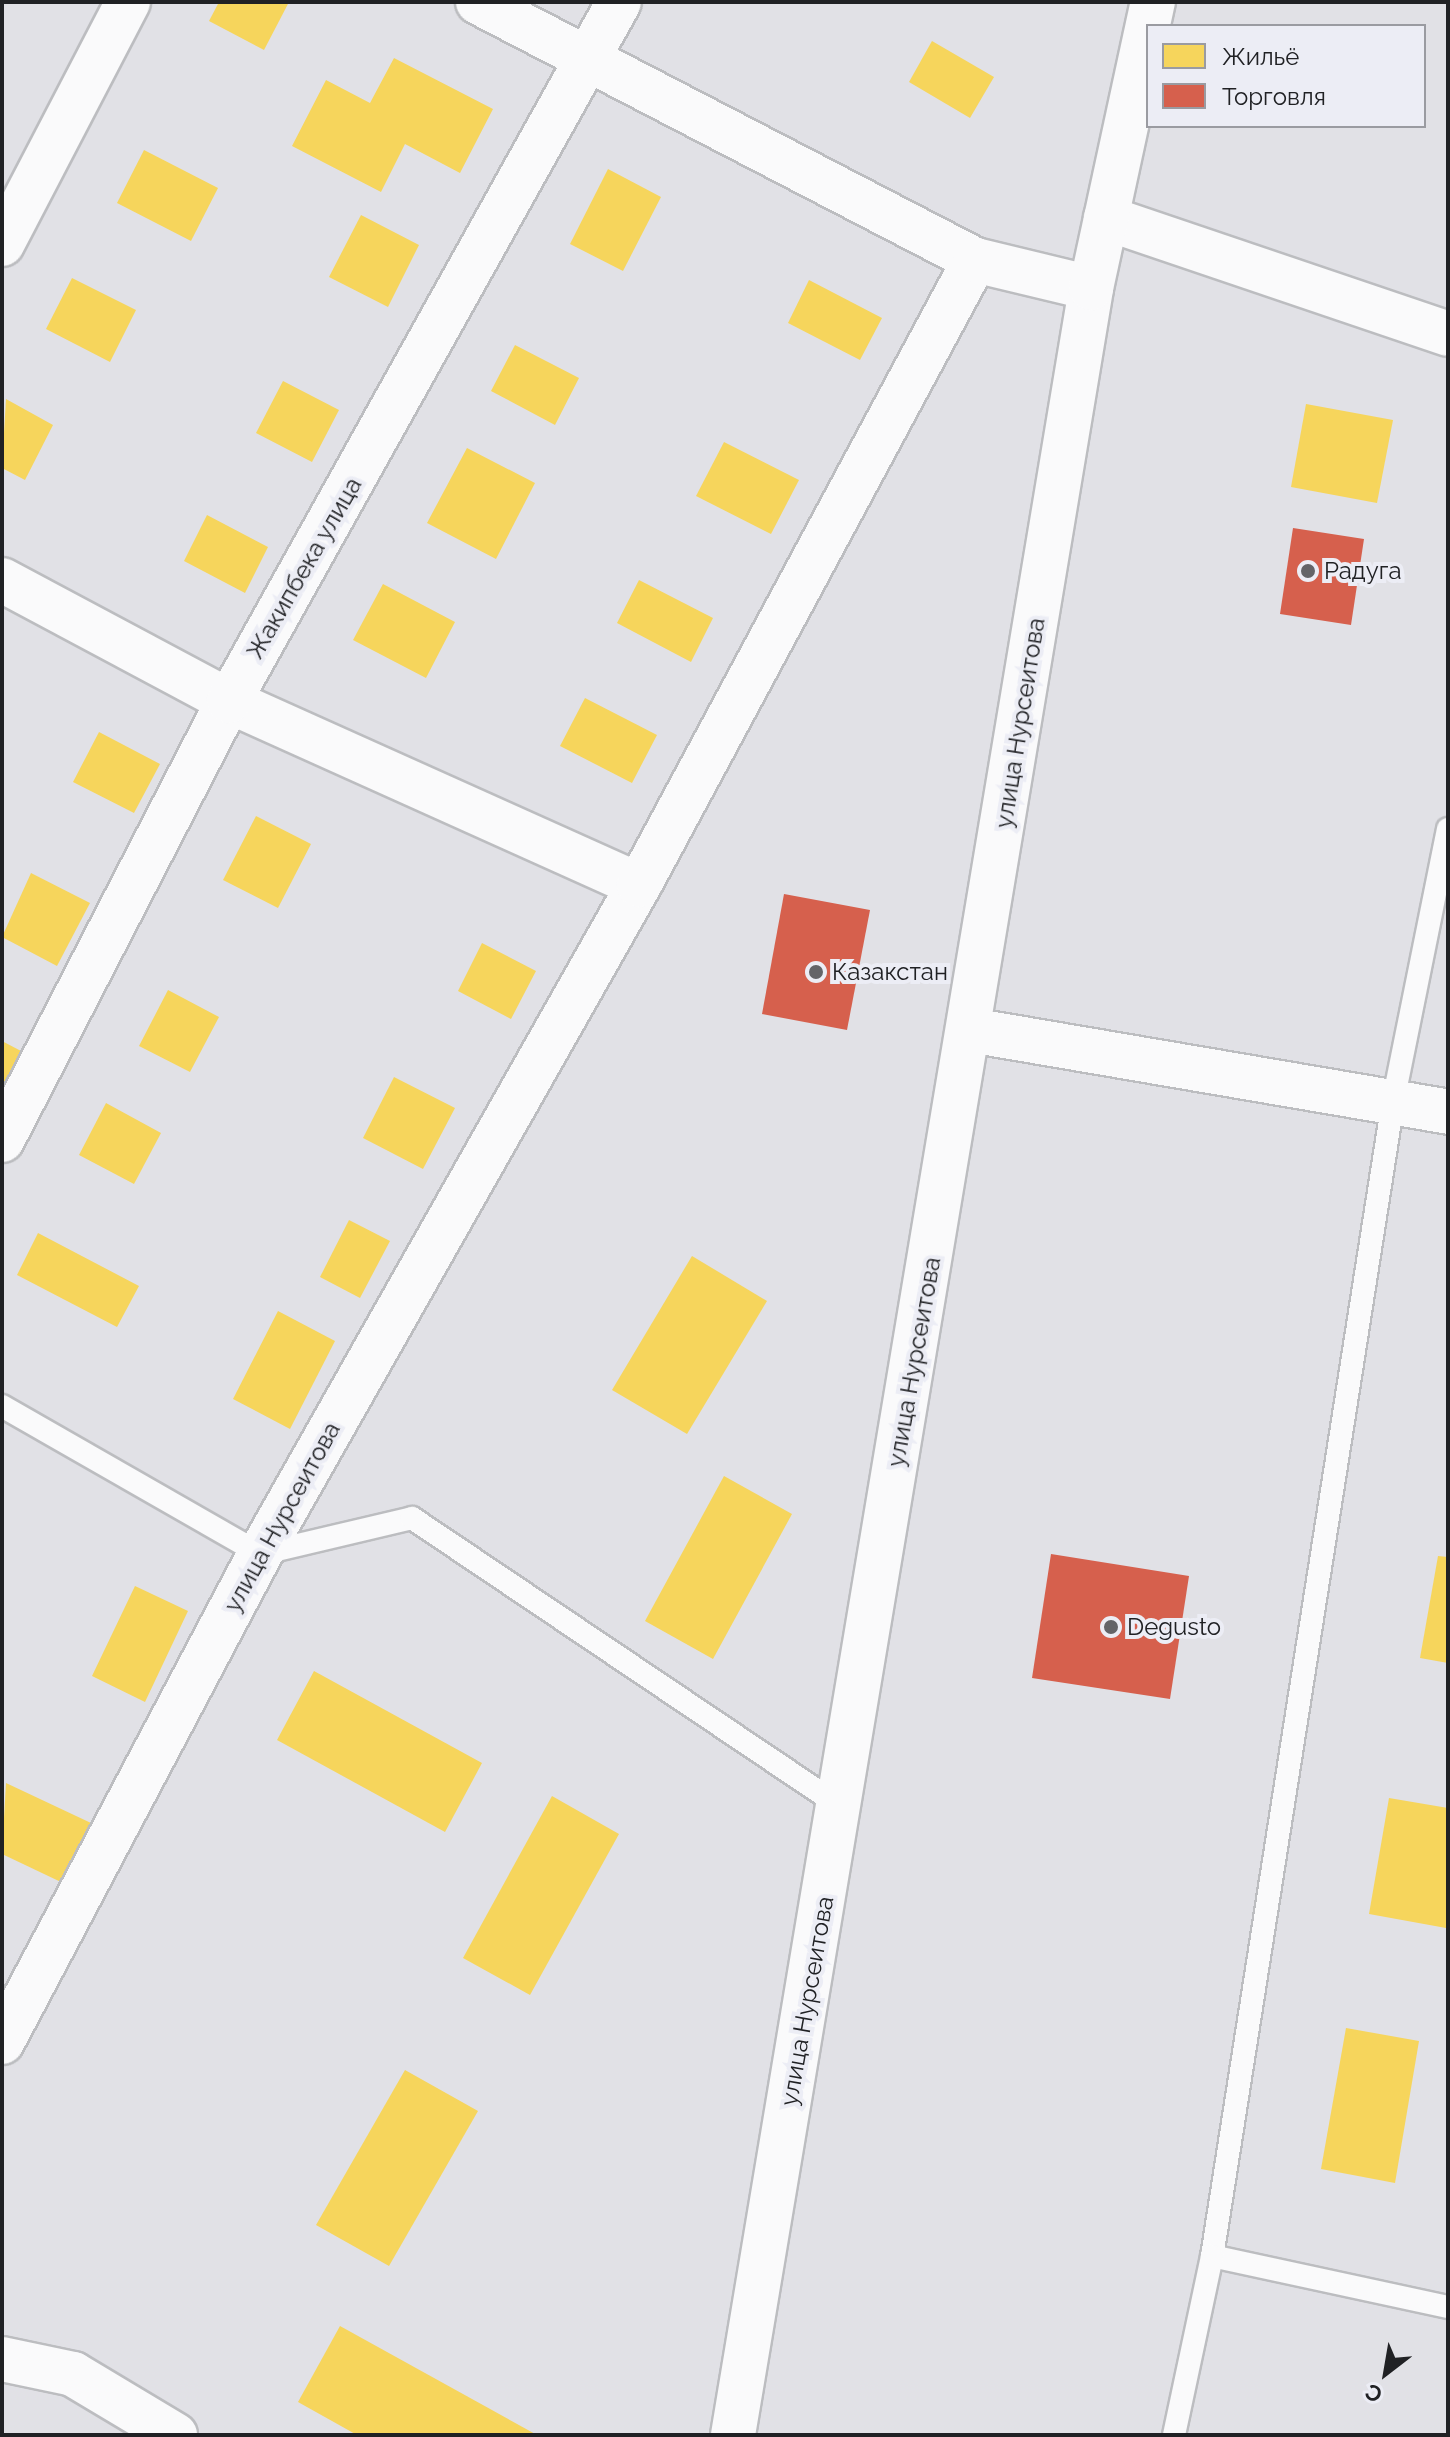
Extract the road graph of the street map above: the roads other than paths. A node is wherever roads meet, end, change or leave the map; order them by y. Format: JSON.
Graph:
{"nodes":[{"id":1,"x":128,"y":2,"type":"edge"},
{"id":2,"x":478,"y":2,"type":"edge"},
{"id":3,"x":619,"y":2,"type":"edge"},
{"id":4,"x":1153,"y":2,"type":"edge"},
{"id":5,"x":1148,"y":24,"type":"edge"},
{"id":6,"x":1146,"y":34,"type":"edge"},
{"id":7,"x":590,"y":64,"type":"junction"},
{"id":8,"x":1106,"y":218,"type":"junction"},
{"id":9,"x":2,"y":244,"type":"edge"},
{"id":10,"x":975,"y":260,"type":"junction"},
{"id":11,"x":1091,"y":288,"type":"junction"},
{"id":12,"x":1448,"y":334,"type":"edge"},
{"id":13,"x":2,"y":580,"type":"edge"},
{"id":14,"x":229,"y":701,"type":"junction"},
{"id":15,"x":1448,"y":829,"type":"edge"},
{"id":16,"x":639,"y":885,"type":"junction"},
{"id":17,"x":970,"y":1030,"type":"junction"},
{"id":18,"x":1393,"y":1102,"type":"junction"},
{"id":19,"x":1448,"y":1112,"type":"edge"},
{"id":20,"x":2,"y":1140,"type":"edge"},
{"id":21,"x":2,"y":1406,"type":"edge"},
{"id":22,"x":260,"y":1554,"type":"junction"},
{"id":23,"x":840,"y":1806,"type":"junction"},
{"id":24,"x":2,"y":2042,"type":"edge"},
{"id":25,"x":1212,"y":2256,"type":"junction"},
{"id":26,"x":1448,"y":2307,"type":"edge"},
{"id":27,"x":2,"y":2359,"type":"edge"},
{"id":28,"x":175,"y":2435,"type":"edge"},
{"id":29,"x":733,"y":2435,"type":"edge"},
{"id":30,"x":1174,"y":2435,"type":"edge"}],
"edges":[{"from":1,"to":9,"type":"street"},
{"from":2,"to":7,"type":"street"},
{"from":3,"to":7,"type":"street","name":"Жакипбека улица"},
{"from":4,"to":5,"type":"street","name":"улица Нурсеитова"},
{"from":6,"to":8,"type":"street","name":"улица Нурсеитова"},
{"from":7,"to":10,"type":"street"},
{"from":7,"to":14,"type":"street","name":"Жакипбека улица"},
{"from":8,"to":11,"type":"street","name":"улица Нурсеитова"},
{"from":8,"to":12,"type":"street"},
{"from":10,"to":11,"type":"street"},
{"from":10,"to":16,"type":"street","name":"улица Нурсеитова"},
{"from":11,"to":17,"type":"street","name":"улица Нурсеитова"},
{"from":13,"to":14,"type":"street"},
{"from":14,"to":16,"type":"street"},
{"from":14,"to":20,"type":"street","name":"Жакипбека улица"},
{"from":15,"to":18,"type":"lane"},
{"from":16,"to":22,"type":"street","name":"улица Нурсеитова"},
{"from":17,"to":18,"type":"street"},
{"from":17,"to":23,"type":"street","name":"улица Нурсеитова"},
{"from":18,"to":19,"type":"street"},
{"from":18,"to":25,"type":"lane"},
{"from":21,"to":22,"type":"lane"},
{"from":22,"to":23,"type":"lane"},
{"from":22,"to":24,"type":"street","name":"улица Нурсеитова"},
{"from":23,"to":29,"type":"street","name":"улица Нурсеитова"},
{"from":25,"to":26,"type":"lane"},
{"from":25,"to":30,"type":"lane"},
{"from":27,"to":28,"type":"street"}]}
